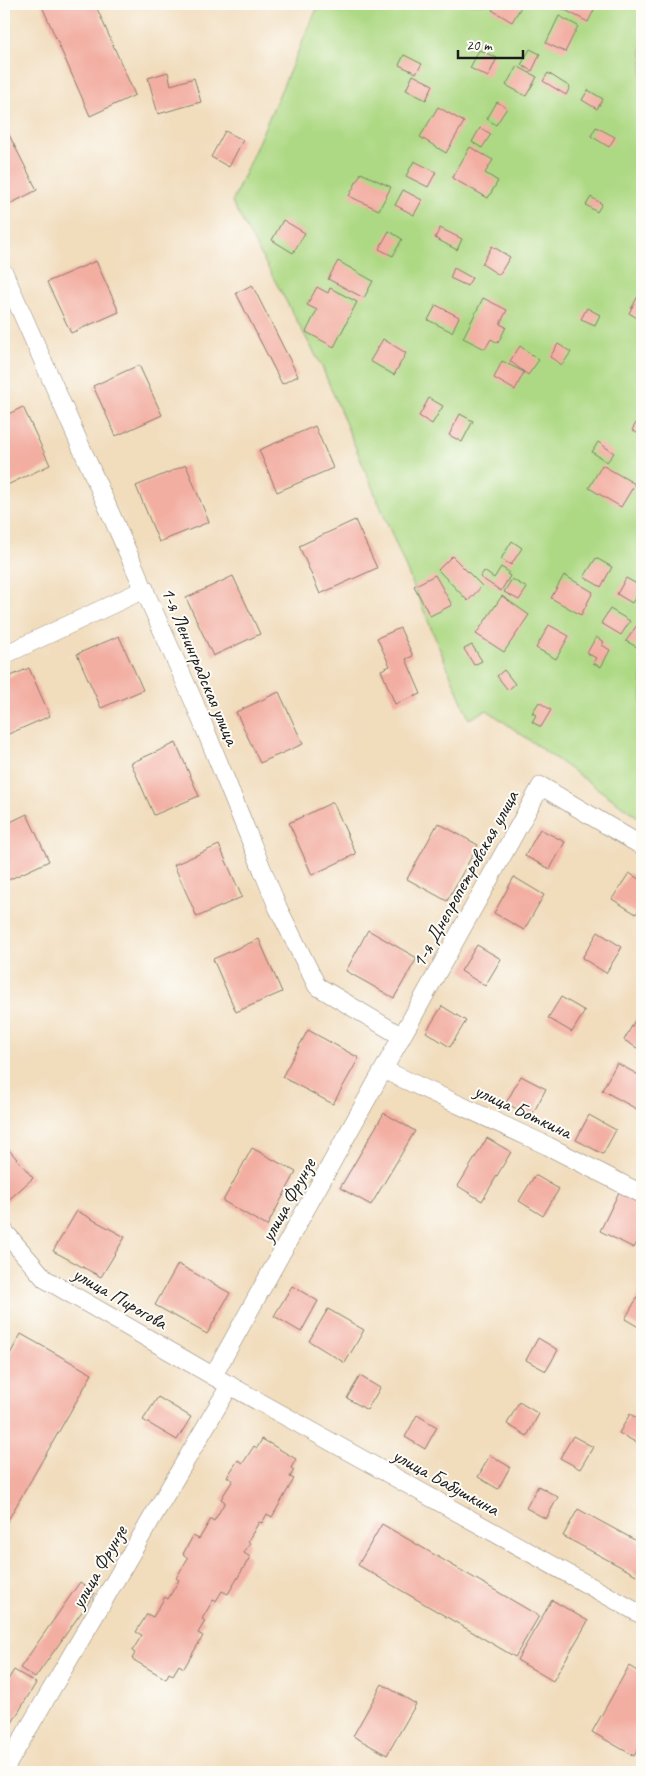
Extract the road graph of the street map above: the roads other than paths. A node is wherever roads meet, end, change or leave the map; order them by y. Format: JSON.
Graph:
{"nodes":[{"id":1,"x":4,"y":273,"type":"edge"},
{"id":2,"x":145,"y":589,"type":"junction"},
{"id":3,"x":4,"y":655,"type":"edge"},
{"id":4,"x":642,"y":846,"type":"edge"},
{"id":5,"x":402,"y":1036,"type":"junction"},
{"id":6,"x":384,"y":1070,"type":"junction"},
{"id":7,"x":642,"y":1194,"type":"edge"},
{"id":8,"x":4,"y":1231,"type":"edge"},
{"id":9,"x":213,"y":1376,"type":"junction"},
{"id":10,"x":230,"y":1385,"type":"junction"},
{"id":11,"x":642,"y":1615,"type":"edge"},
{"id":12,"x":4,"y":1770,"type":"edge"}],
"edges":[{"from":1,"to":2,"type":"street","name":"1-я Ленинградская улица"},
{"from":2,"to":3,"type":"street"},
{"from":2,"to":5,"type":"street","name":"1-я Ленинградская улица"},
{"from":4,"to":5,"type":"street","name":"1-я Днепропетровская улица"},
{"from":5,"to":6,"type":"street","name":"1-я Днепропетровская улица"},
{"from":6,"to":7,"type":"street","name":"улица Боткина"},
{"from":6,"to":9,"type":"street","name":"улица Фрунзе"},
{"from":8,"to":9,"type":"street","name":"улица Пирогова"},
{"from":9,"to":10,"type":"street","name":"улица Пирогова"},
{"from":10,"to":11,"type":"street","name":"улица Бабушкина"},
{"from":10,"to":12,"type":"street","name":"улица Фрунзе"}]}
